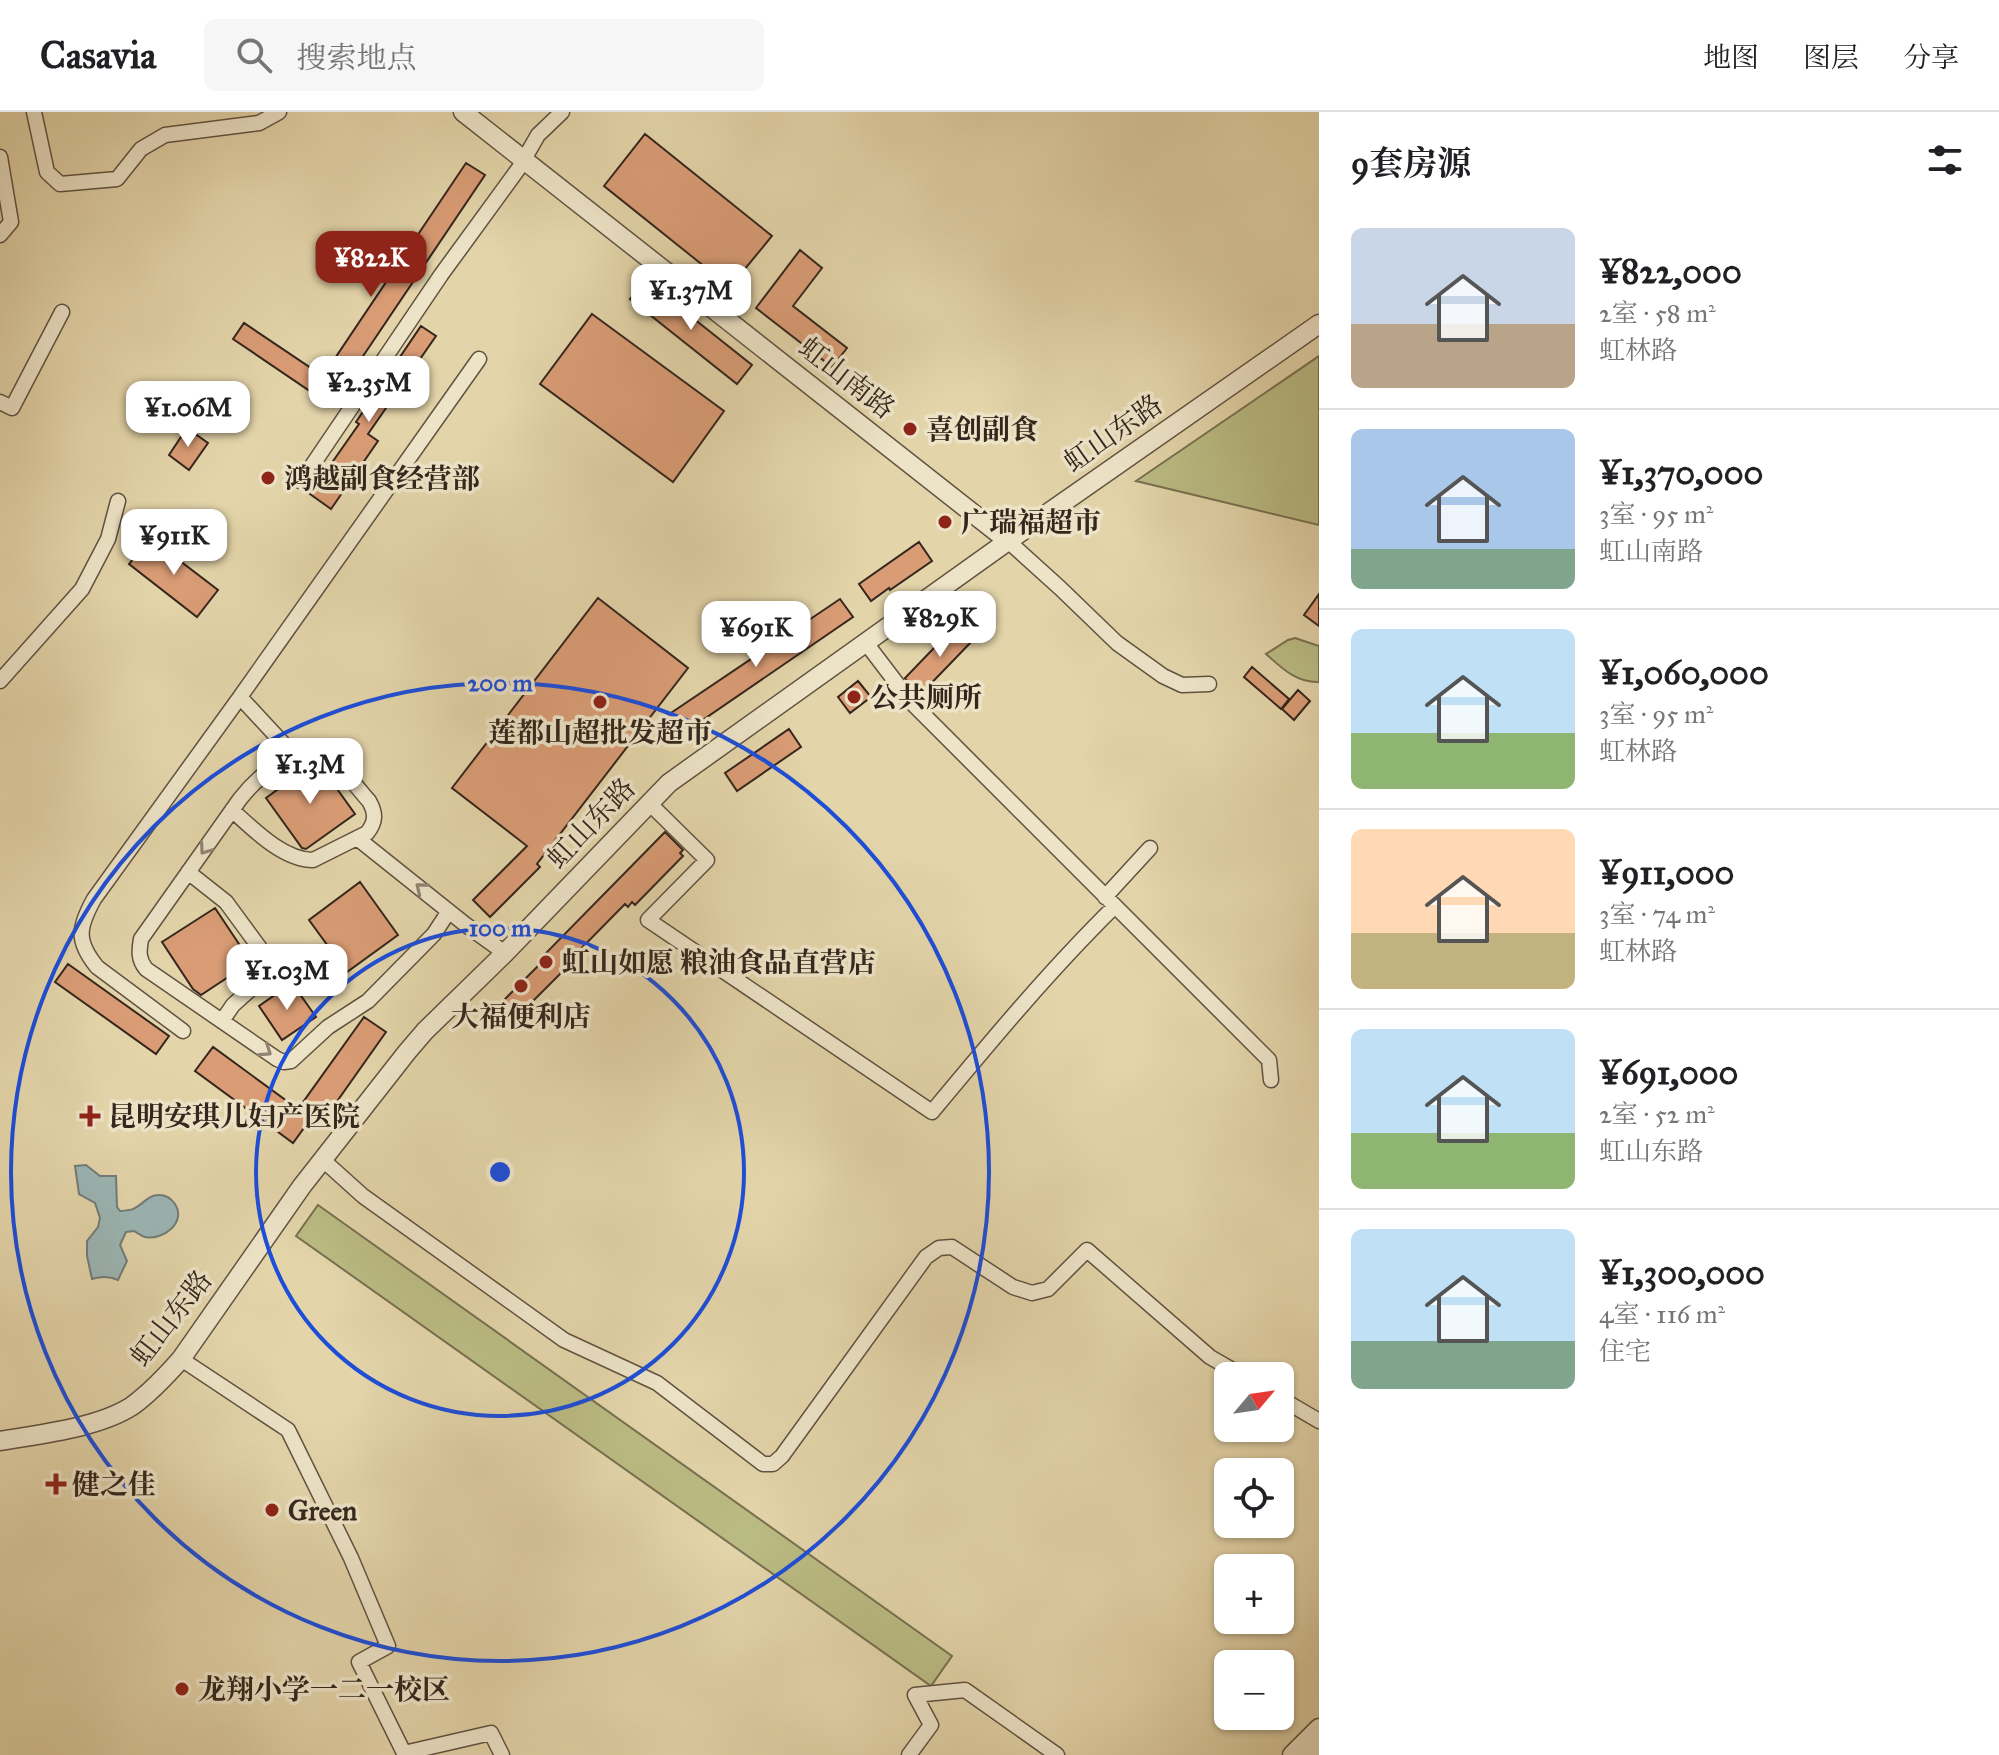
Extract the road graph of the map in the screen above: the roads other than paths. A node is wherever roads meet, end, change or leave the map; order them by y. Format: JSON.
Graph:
{"nodes":[{"id":1,"x":34,"y":112,"type":"edge"},
{"id":2,"x":279,"y":112,"type":"edge"},
{"id":3,"x":463,"y":112,"type":"edge"},
{"id":4,"x":562,"y":112,"type":"edge"},
{"id":5,"x":0,"y":157,"type":"edge"},
{"id":6,"x":525,"y":159,"type":"junction"},
{"id":7,"x":0,"y":235,"type":"edge"},
{"id":8,"x":62,"y":312,"type":"dead end"},
{"id":9,"x":1319,"y":324,"type":"edge"},
{"id":10,"x":479,"y":359,"type":"dead end"},
{"id":11,"x":0,"y":402,"type":"edge"},
{"id":12,"x":300,"y":481,"type":"dead end"},
{"id":13,"x":118,"y":501,"type":"dead end"},
{"id":14,"x":1008,"y":541,"type":"junction"},
{"id":15,"x":866,"y":643,"type":"junction"},
{"id":16,"x":0,"y":681,"type":"edge"},
{"id":17,"x":1209,"y":684,"type":"dead end"},
{"id":18,"x":240,"y":697,"type":"junction"},
{"id":19,"x":292,"y":753,"type":"junction"},
{"id":20,"x":649,"y":803,"type":"junction"},
{"id":21,"x":232,"y":810,"type":"junction"},
{"id":22,"x":357,"y":838,"type":"junction"},
{"id":23,"x":1150,"y":848,"type":"dead end"},
{"id":24,"x":188,"y":872,"type":"junction"},
{"id":25,"x":1110,"y":901,"type":"junction"},
{"id":26,"x":449,"y":911,"type":"junction"},
{"id":27,"x":505,"y":953,"type":"junction"},
{"id":28,"x":222,"y":1021,"type":"junction"},
{"id":29,"x":183,"y":1031,"type":"dead end"},
{"id":30,"x":1271,"y":1080,"type":"dead end"},
{"id":31,"x":323,"y":1160,"type":"junction"},
{"id":32,"x":181,"y":1359,"type":"junction"},
{"id":33,"x":1219,"y":1362,"type":"edge"},
{"id":34,"x":1294,"y":1406,"type":"edge"},
{"id":35,"x":1319,"y":1421,"type":"edge"},
{"id":36,"x":0,"y":1441,"type":"edge"},
{"id":37,"x":1319,"y":1728,"type":"edge"},
{"id":38,"x":1319,"y":1750,"type":"edge"},
{"id":39,"x":502,"y":1755,"type":"edge"},
{"id":40,"x":909,"y":1755,"type":"edge"},
{"id":41,"x":1057,"y":1755,"type":"edge"},
{"id":42,"x":1292,"y":1755,"type":"edge"},
{"id":43,"x":1314,"y":1755,"type":"edge"}],
"edges":[{"from":1,"to":2,"type":"street"},
{"from":3,"to":6,"type":"street","name":"虹山南路"},
{"from":4,"to":6,"type":"street"},
{"from":5,"to":7,"type":"street"},
{"from":6,"to":12,"type":"street"},
{"from":6,"to":14,"type":"street","name":"虹山南路"},
{"from":8,"to":11,"type":"street"},
{"from":9,"to":14,"type":"street","name":"虹山东路"},
{"from":10,"to":18,"type":"street"},
{"from":13,"to":16,"type":"street"},
{"from":14,"to":15,"type":"street","name":"虹山东路"},
{"from":14,"to":17,"type":"street"},
{"from":15,"to":20,"type":"street","name":"虹山东路"},
{"from":15,"to":25,"type":"street"},
{"from":18,"to":19,"type":"street"},
{"from":18,"to":29,"type":"street"},
{"from":19,"to":21,"type":"street"},
{"from":19,"to":22,"type":"street"},
{"from":20,"to":25,"type":"street"},
{"from":20,"to":27,"type":"street","name":"虹山东路"},
{"from":21,"to":22,"type":"street"},
{"from":21,"to":24,"type":"street","one_way":true},
{"from":26,"to":22,"type":"street","one_way":true},
{"from":23,"to":25,"type":"street"},
{"from":24,"to":28,"type":"street"},
{"from":24,"to":28,"type":"street"},
{"from":25,"to":30,"type":"street"},
{"from":26,"to":27,"type":"street"},
{"from":28,"to":26,"type":"street","one_way":true},
{"from":27,"to":31,"type":"street","name":"虹山东路"},
{"from":31,"to":32,"type":"street","name":"虹山东路"},
{"from":31,"to":33,"type":"street"},
{"from":32,"to":36,"type":"street","name":"虹山东路"},
{"from":32,"to":39,"type":"street"},
{"from":34,"to":35,"type":"street"},
{"from":37,"to":42,"type":"street"},
{"from":38,"to":43,"type":"street"},
{"from":40,"to":41,"type":"street"}]}
